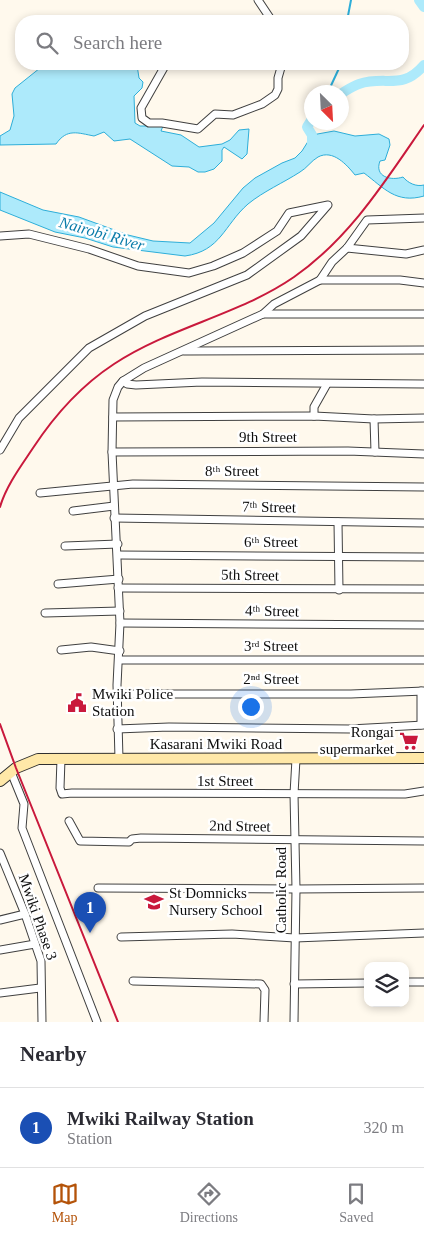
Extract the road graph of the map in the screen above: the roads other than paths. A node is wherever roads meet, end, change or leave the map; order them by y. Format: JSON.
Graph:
{"nodes":[{"id":1,"x":258,"y":0,"type":"edge"},
{"id":2,"x":268,"y":15,"type":"edge"},
{"id":3,"x":163,"y":70,"type":"edge"},
{"id":4,"x":280,"y":70,"type":"edge"},
{"id":5,"x":424,"y":218,"type":"edge"},
{"id":6,"x":0,"y":236,"type":"edge"},
{"id":7,"x":348,"y":248,"type":"junction"},
{"id":8,"x":424,"y":250,"type":"edge"},
{"id":9,"x":320,"y":280,"type":"junction"},
{"id":10,"x":424,"y":282,"type":"edge"},
{"id":11,"x":263,"y":314,"type":"junction"},
{"id":12,"x":424,"y":314,"type":"edge"},
{"id":13,"x":424,"y":350,"type":"edge"},
{"id":14,"x":184,"y":351,"type":"junction"},
{"id":15,"x":123,"y":381,"type":"junction"},
{"id":16,"x":327,"y":384,"type":"junction"},
{"id":17,"x":424,"y":384,"type":"edge"},
{"id":18,"x":314,"y":416,"type":"junction"},
{"id":19,"x":113,"y":417,"type":"junction"},
{"id":20,"x":424,"y":418,"type":"edge"},
{"id":21,"x":374,"y":419,"type":"junction"},
{"id":22,"x":0,"y":450,"type":"edge"},
{"id":23,"x":112,"y":452,"type":"junction"},
{"id":24,"x":375,"y":452,"type":"junction"},
{"id":25,"x":424,"y":454,"type":"edge"},
{"id":26,"x":114,"y":487,"type":"junction"},
{"id":27,"x":424,"y":487,"type":"edge"},
{"id":28,"x":40,"y":492,"type":"dead end"},
{"id":29,"x":114,"y":506,"type":"junction"},
{"id":30,"x":73,"y":511,"type":"dead end"},
{"id":31,"x":114,"y":518,"type":"junction"},
{"id":32,"x":338,"y":522,"type":"junction"},
{"id":33,"x":424,"y":523,"type":"edge"},
{"id":34,"x":118,"y":544,"type":"junction"},
{"id":35,"x":65,"y":546,"type":"dead end"},
{"id":36,"x":118,"y":555,"type":"junction"},
{"id":37,"x":339,"y":557,"type":"junction"},
{"id":38,"x":424,"y":557,"type":"edge"},
{"id":39,"x":119,"y":579,"type":"junction"},
{"id":40,"x":58,"y":584,"type":"dead end"},
{"id":41,"x":118,"y":588,"type":"junction"},
{"id":42,"x":424,"y":589,"type":"edge"},
{"id":43,"x":339,"y":590,"type":"junction"},
{"id":44,"x":120,"y":611,"type":"junction"},
{"id":45,"x":45,"y":613,"type":"dead end"},
{"id":46,"x":120,"y":623,"type":"junction"},
{"id":47,"x":424,"y":625,"type":"edge"},
{"id":48,"x":62,"y":650,"type":"dead end"},
{"id":49,"x":120,"y":650,"type":"junction"},
{"id":50,"x":119,"y":660,"type":"junction"},
{"id":51,"x":424,"y":660,"type":"edge"},
{"id":52,"x":423,"y":691,"type":"edge"},
{"id":53,"x":117,"y":694,"type":"junction"},
{"id":54,"x":423,"y":725,"type":"edge"},
{"id":55,"x":117,"y":729,"type":"junction"},
{"id":56,"x":424,"y":758,"type":"edge"},
{"id":57,"x":61,"y":759,"type":"junction"},
{"id":58,"x":296,"y":759,"type":"junction"},
{"id":59,"x":119,"y":760,"type":"junction"},
{"id":60,"x":11,"y":772,"type":"junction"},
{"id":61,"x":0,"y":781,"type":"edge"},
{"id":62,"x":424,"y":791,"type":"edge"},
{"id":63,"x":294,"y":794,"type":"junction"},
{"id":64,"x":69,"y":821,"type":"dead end"},
{"id":65,"x":295,"y":840,"type":"junction"},
{"id":66,"x":424,"y":841,"type":"edge"},
{"id":67,"x":0,"y":853,"type":"edge"},
{"id":68,"x":8,"y":873,"type":"junction"},
{"id":69,"x":0,"y":875,"type":"edge"},
{"id":70,"x":98,"y":888,"type":"dead end"},
{"id":71,"x":424,"y":888,"type":"edge"},
{"id":72,"x":296,"y":890,"type":"junction"},
{"id":73,"x":25,"y":914,"type":"junction"},
{"id":74,"x":0,"y":920,"type":"edge"},
{"id":75,"x":424,"y":933,"type":"edge"},
{"id":76,"x":121,"y":937,"type":"dead end"},
{"id":77,"x":294,"y":938,"type":"junction"},
{"id":78,"x":35,"y":944,"type":"junction"},
{"id":79,"x":0,"y":950,"type":"edge"},
{"id":80,"x":133,"y":981,"type":"dead end"},
{"id":81,"x":409,"y":982,"type":"edge"},
{"id":82,"x":424,"y":982,"type":"edge"},
{"id":83,"x":364,"y":983,"type":"edge"},
{"id":84,"x":294,"y":984,"type":"junction"},
{"id":85,"x":40,"y":988,"type":"junction"},
{"id":86,"x":0,"y":993,"type":"edge"},
{"id":87,"x":42,"y":1022,"type":"edge"},
{"id":88,"x":97,"y":1022,"type":"edge"},
{"id":89,"x":264,"y":1022,"type":"edge"},
{"id":90,"x":294,"y":1022,"type":"edge"}],
"edges":[{"from":1,"to":2,"type":"street"},
{"from":3,"to":4,"type":"street"},
{"from":5,"to":7,"type":"street"},
{"from":6,"to":22,"type":"street"},
{"from":7,"to":8,"type":"street"},
{"from":7,"to":9,"type":"street"},
{"from":9,"to":10,"type":"street"},
{"from":9,"to":11,"type":"street"},
{"from":11,"to":12,"type":"street"},
{"from":11,"to":14,"type":"street"},
{"from":13,"to":14,"type":"street"},
{"from":14,"to":15,"type":"street"},
{"from":15,"to":16,"type":"street"},
{"from":15,"to":19,"type":"street"},
{"from":16,"to":17,"type":"street"},
{"from":16,"to":18,"type":"street"},
{"from":18,"to":19,"type":"street"},
{"from":18,"to":21,"type":"street"},
{"from":19,"to":23,"type":"street"},
{"from":20,"to":21,"type":"street"},
{"from":21,"to":24,"type":"street"},
{"from":23,"to":24,"type":"street","name":"9th Street"},
{"from":23,"to":26,"type":"street"},
{"from":24,"to":25,"type":"street","name":"9th Street"},
{"from":26,"to":27,"type":"street","name":"8ᵗʰ Street"},
{"from":26,"to":28,"type":"street","name":"8ᵗʰ Street"},
{"from":26,"to":29,"type":"street"},
{"from":29,"to":30,"type":"street"},
{"from":29,"to":31,"type":"street"},
{"from":31,"to":32,"type":"street","name":"7ᵗʰ Street"},
{"from":31,"to":34,"type":"street"},
{"from":32,"to":33,"type":"street","name":"7ᵗʰ Street"},
{"from":32,"to":37,"type":"street"},
{"from":34,"to":35,"type":"street"},
{"from":34,"to":36,"type":"street"},
{"from":36,"to":37,"type":"street","name":"6ᵗʰ Street"},
{"from":36,"to":39,"type":"street"},
{"from":37,"to":38,"type":"street","name":"6ᵗʰ Street"},
{"from":37,"to":43,"type":"street"},
{"from":39,"to":40,"type":"street"},
{"from":39,"to":41,"type":"street"},
{"from":41,"to":43,"type":"street","name":"5th Street"},
{"from":41,"to":44,"type":"street"},
{"from":42,"to":43,"type":"street","name":"5th Street"},
{"from":44,"to":45,"type":"street"},
{"from":44,"to":46,"type":"street"},
{"from":46,"to":47,"type":"street","name":"4ᵗʰ Street"},
{"from":46,"to":49,"type":"street"},
{"from":48,"to":49,"type":"street"},
{"from":49,"to":50,"type":"street"},
{"from":50,"to":51,"type":"street","name":"3ʳᵈ Street"},
{"from":50,"to":53,"type":"street"},
{"from":52,"to":53,"type":"street","name":"2ⁿᵈ Street"},
{"from":52,"to":54,"type":"street"},
{"from":53,"to":55,"type":"street"},
{"from":54,"to":55,"type":"street"},
{"from":55,"to":59,"type":"street"},
{"from":56,"to":58,"type":"main road","name":"Kasarani Mwiki Road"},
{"from":57,"to":59,"type":"main road","name":"Kasarani Mwiki Road"},
{"from":57,"to":60,"type":"main road","name":"Kasarani Mwiki Road"},
{"from":57,"to":63,"type":"street","name":"1st Street"},
{"from":58,"to":59,"type":"main road","name":"Kasarani Mwiki Road"},
{"from":58,"to":63,"type":"street","name":"Catholic Road"},
{"from":60,"to":61,"type":"main road","name":"Kasarani Mwiki Road"},
{"from":60,"to":88,"type":"street"},
{"from":62,"to":63,"type":"street","name":"1st Street"},
{"from":63,"to":65,"type":"street","name":"Catholic Road"},
{"from":64,"to":65,"type":"street","name":"2nd Street"},
{"from":65,"to":66,"type":"street","name":"2nd Street"},
{"from":65,"to":72,"type":"street","name":"Catholic Road"},
{"from":67,"to":68,"type":"street","name":"Mwiki Phase 3"},
{"from":68,"to":69,"type":"street"},
{"from":68,"to":73,"type":"street","name":"Mwiki Phase 3"},
{"from":70,"to":72,"type":"street"},
{"from":71,"to":72,"type":"street"},
{"from":72,"to":77,"type":"street","name":"Catholic Road"},
{"from":73,"to":74,"type":"street"},
{"from":73,"to":78,"type":"street","name":"Mwiki Phase 3"},
{"from":75,"to":77,"type":"street"},
{"from":76,"to":77,"type":"street"},
{"from":77,"to":84,"type":"street","name":"Catholic Road"},
{"from":78,"to":79,"type":"street"},
{"from":78,"to":85,"type":"street","name":"Mwiki Phase 3"},
{"from":80,"to":89,"type":"street"},
{"from":81,"to":82,"type":"street"},
{"from":83,"to":84,"type":"street"},
{"from":84,"to":90,"type":"street","name":"Catholic Road"},
{"from":85,"to":86,"type":"street"},
{"from":85,"to":87,"type":"street","name":"Mwiki Phase 3"}]}
